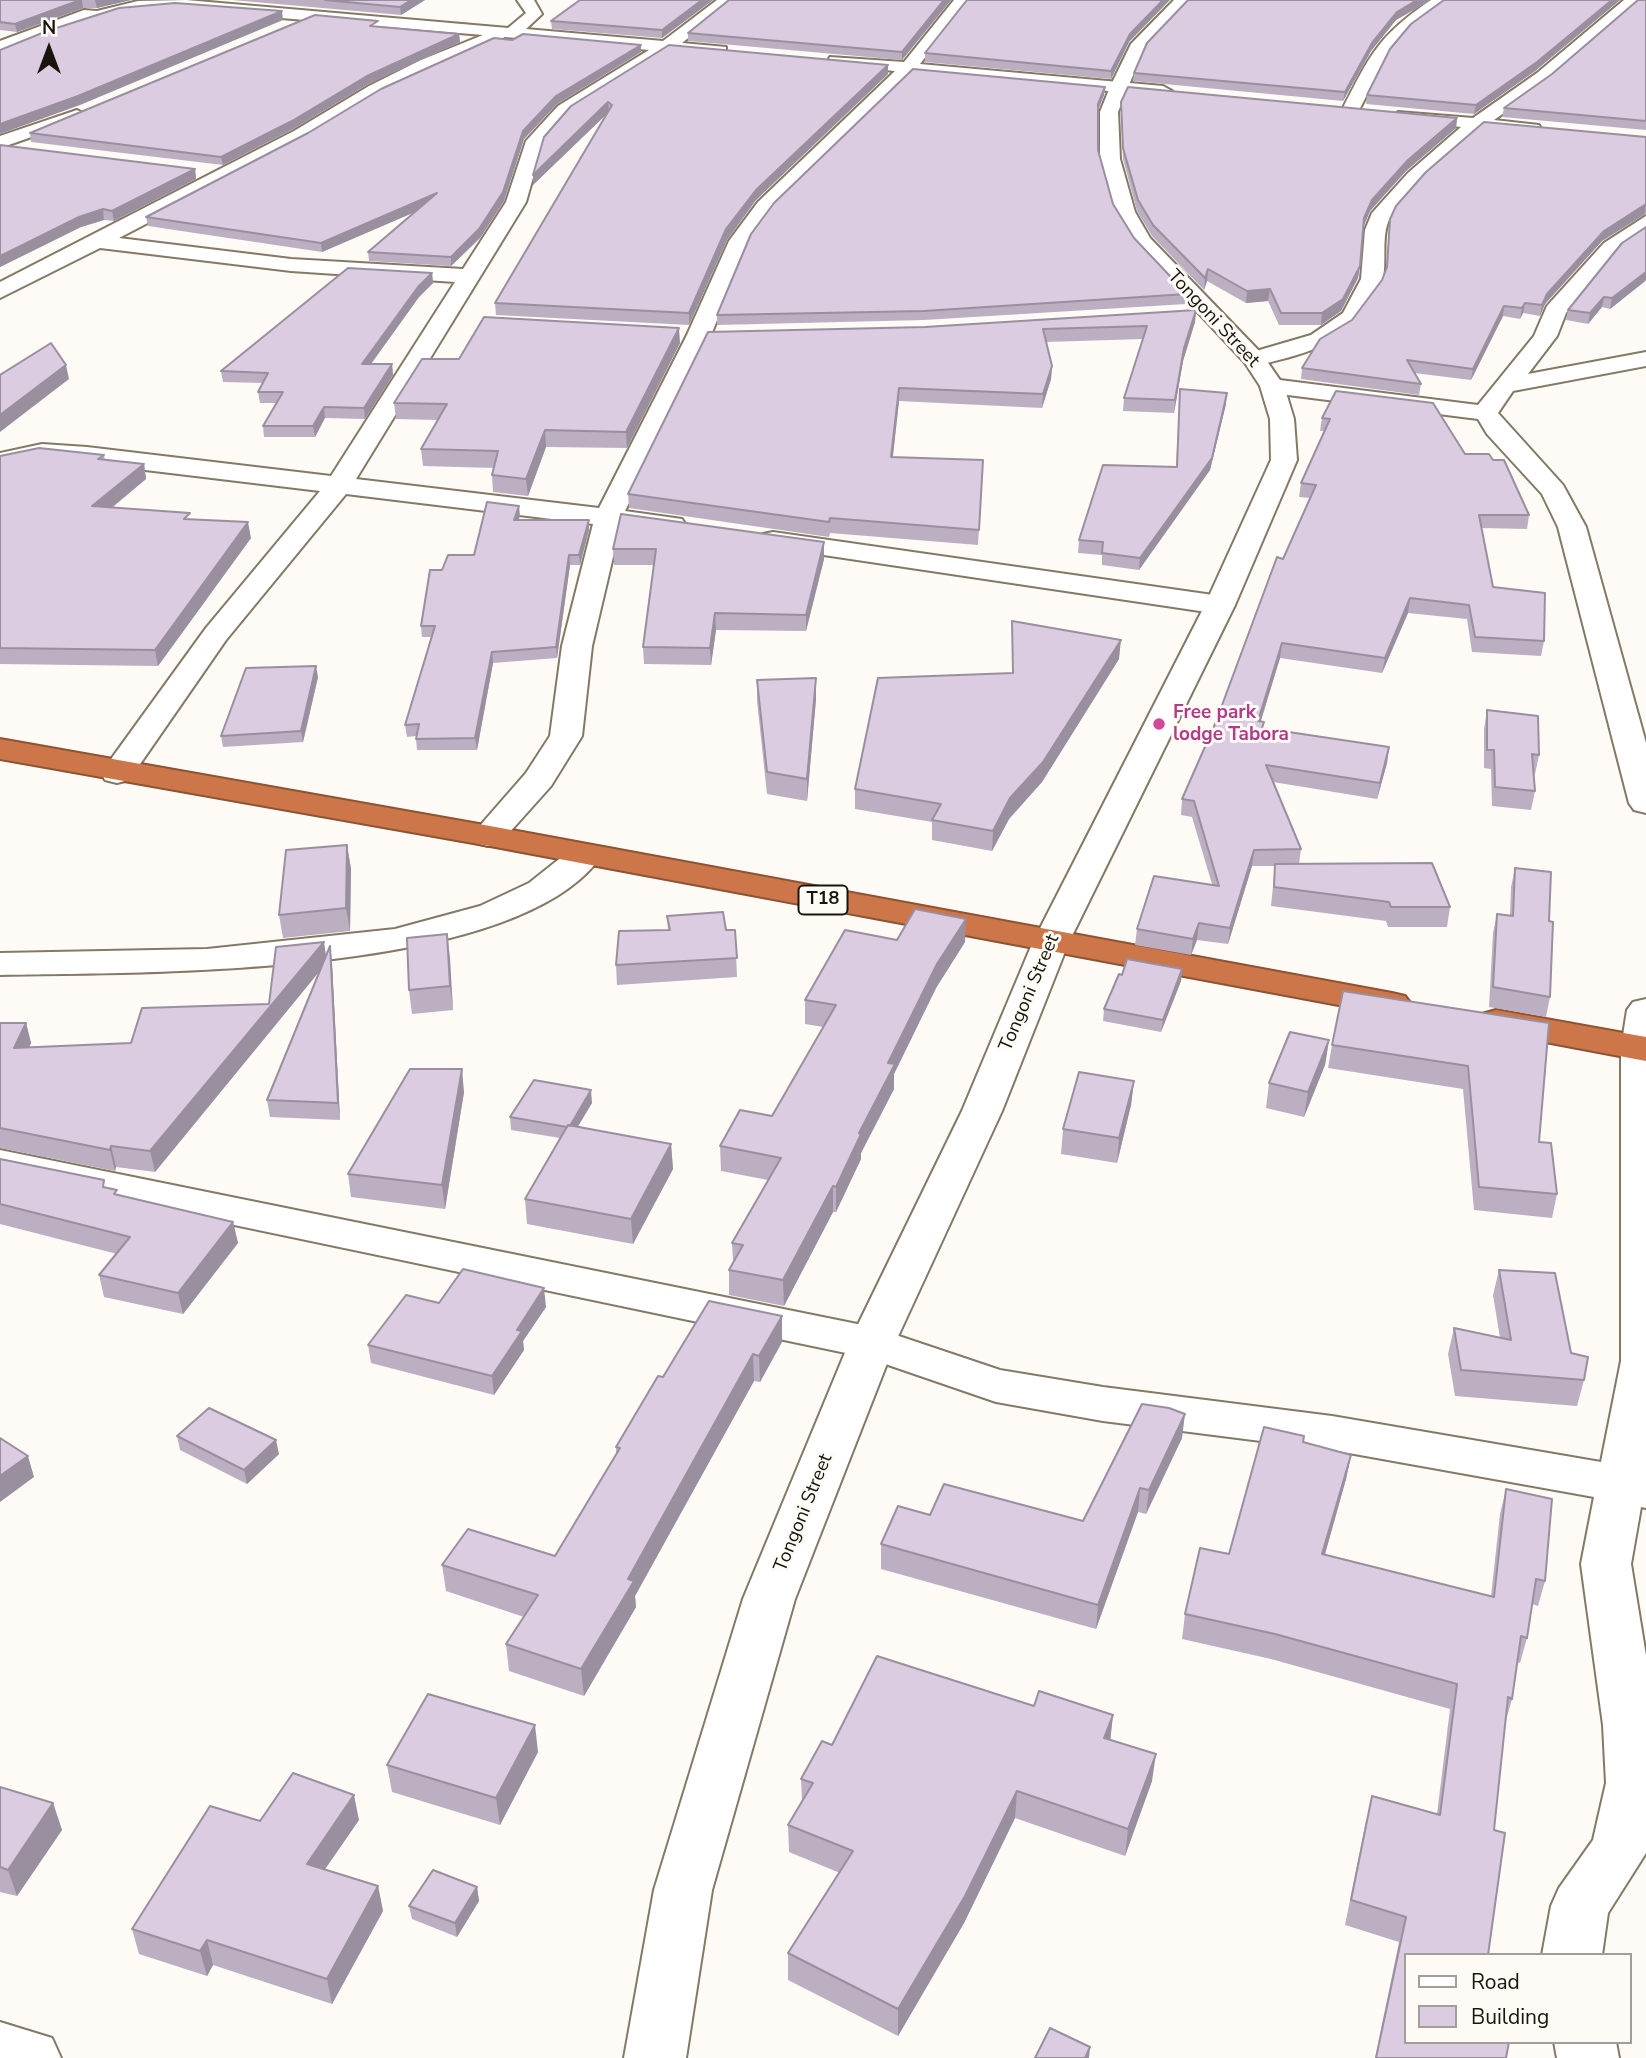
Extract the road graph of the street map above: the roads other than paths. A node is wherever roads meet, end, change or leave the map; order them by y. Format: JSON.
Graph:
{"nodes":[{"id":1,"x":120,"y":0,"type":"edge"},
{"id":2,"x":525,"y":0,"type":"edge"},
{"id":3,"x":727,"y":0,"type":"edge"},
{"id":4,"x":962,"y":0,"type":"edge"},
{"id":5,"x":1183,"y":0,"type":"edge"},
{"id":6,"x":1441,"y":0,"type":"edge"},
{"id":7,"x":1633,"y":0,"type":"edge"},
{"id":8,"x":313,"y":16,"type":"junction"},
{"id":9,"x":65,"y":24,"type":"junction"},
{"id":10,"x":276,"y":31,"type":"edge"},
{"id":11,"x":509,"y":32,"type":"junction"},
{"id":12,"x":4,"y":44,"type":"edge"},
{"id":13,"x":667,"y":46,"type":"junction"},
{"id":14,"x":734,"y":52,"type":"edge"},
{"id":15,"x":815,"y":59,"type":"edge"},
{"id":16,"x":908,"y":68,"type":"junction"},
{"id":17,"x":1119,"y":87,"type":"junction"},
{"id":18,"x":1178,"y":93,"type":"edge"},
{"id":19,"x":98,"y":106,"type":"edge"},
{"id":20,"x":1351,"y":110,"type":"edge"},
{"id":21,"x":1392,"y":114,"type":"edge"},
{"id":22,"x":1476,"y":124,"type":"junction"},
{"id":23,"x":1554,"y":131,"type":"edge"},
{"id":24,"x":0,"y":144,"type":"edge"},
{"id":25,"x":41,"y":152,"type":"edge"},
{"id":26,"x":187,"y":169,"type":"edge"},
{"id":27,"x":226,"y":174,"type":"junction"},
{"id":28,"x":1646,"y":222,"type":"edge"},
{"id":29,"x":96,"y":241,"type":"junction"},
{"id":30,"x":470,"y":276,"type":"junction"},
{"id":31,"x":0,"y":291,"type":"edge"},
{"id":32,"x":443,"y":321,"type":"junction"},
{"id":33,"x":470,"y":323,"type":"dead end"},
{"id":34,"x":672,"y":333,"type":"edge"},
{"id":35,"x":723,"y":334,"type":"edge"},
{"id":36,"x":699,"y":335,"type":"junction"},
{"id":37,"x":1646,"y":359,"type":"edge"},
{"id":38,"x":1263,"y":372,"type":"junction"},
{"id":39,"x":1503,"y":386,"type":"junction"},
{"id":40,"x":1486,"y":413,"type":"junction"},
{"id":41,"x":0,"y":461,"type":"edge"},
{"id":42,"x":339,"y":485,"type":"junction"},
{"id":43,"x":609,"y":516,"type":"junction"},
{"id":44,"x":704,"y":530,"type":"edge"},
{"id":45,"x":744,"y":536,"type":"edge"},
{"id":46,"x":1220,"y":605,"type":"junction"},
{"id":47,"x":0,"y":749,"type":"edge"},
{"id":48,"x":117,"y":774,"type":"junction"},
{"id":49,"x":1646,"y":803,"type":"edge"},
{"id":50,"x":488,"y":836,"type":"junction"},
{"id":51,"x":585,"y":855,"type":"junction"},
{"id":52,"x":1050,"y":944,"type":"junction"},
{"id":53,"x":0,"y":964,"type":"edge"},
{"id":54,"x":1420,"y":1009,"type":"edge"},
{"id":55,"x":1461,"y":1016,"type":"edge"},
{"id":56,"x":1644,"y":1035,"type":"edge"},
{"id":57,"x":0,"y":1163,"type":"edge"},
{"id":58,"x":872,"y":1343,"type":"junction"},
{"id":59,"x":1634,"y":1486,"type":"edge"},
{"id":60,"x":1572,"y":1953,"type":"edge"},
{"id":61,"x":0,"y":2051,"type":"edge"},
{"id":62,"x":30,"y":2058,"type":"edge"},
{"id":63,"x":655,"y":2058,"type":"edge"}],
"edges":[{"from":1,"to":9,"type":"street"},
{"from":2,"to":11,"type":"street"},
{"from":3,"to":13,"type":"street"},
{"from":4,"to":16,"type":"street"},
{"from":5,"to":17,"type":"street","name":"Tongoni Street"},
{"from":6,"to":20,"type":"street"},
{"from":7,"to":22,"type":"street"},
{"from":8,"to":9,"type":"street"},
{"from":8,"to":10,"type":"street"},
{"from":8,"to":11,"type":"street"},
{"from":9,"to":12,"type":"street"},
{"from":11,"to":13,"type":"street"},
{"from":11,"to":27,"type":"street"},
{"from":13,"to":14,"type":"street"},
{"from":13,"to":30,"type":"street"},
{"from":15,"to":16,"type":"street"},
{"from":16,"to":17,"type":"street"},
{"from":16,"to":36,"type":"street"},
{"from":17,"to":18,"type":"street"},
{"from":17,"to":38,"type":"street","name":"Tongoni Street"},
{"from":19,"to":24,"type":"street"},
{"from":21,"to":22,"type":"street"},
{"from":22,"to":23,"type":"street"},
{"from":22,"to":38,"type":"street"},
{"from":24,"to":25,"type":"street"},
{"from":26,"to":27,"type":"street"},
{"from":27,"to":29,"type":"street"},
{"from":28,"to":39,"type":"street"},
{"from":29,"to":30,"type":"street"},
{"from":29,"to":31,"type":"street"},
{"from":30,"to":32,"type":"street"},
{"from":32,"to":33,"type":"street"},
{"from":32,"to":42,"type":"street"},
{"from":34,"to":36,"type":"street"},
{"from":35,"to":36,"type":"street"},
{"from":36,"to":43,"type":"street"},
{"from":37,"to":39,"type":"street"},
{"from":38,"to":40,"type":"street"},
{"from":38,"to":46,"type":"street","name":"Tongoni Street"},
{"from":39,"to":40,"type":"street"},
{"from":40,"to":49,"type":"street"},
{"from":41,"to":42,"type":"street"},
{"from":42,"to":43,"type":"street"},
{"from":42,"to":48,"type":"street"},
{"from":43,"to":44,"type":"street"},
{"from":43,"to":50,"type":"street"},
{"from":45,"to":46,"type":"street"},
{"from":46,"to":52,"type":"street","name":"Tongoni Street"},
{"from":47,"to":48,"type":"highway","number":"T18"},
{"from":48,"to":50,"type":"highway","number":"T18"},
{"from":50,"to":51,"type":"highway","number":"T18"},
{"from":51,"to":52,"type":"highway","number":"T18"},
{"from":51,"to":53,"type":"street"},
{"from":52,"to":54,"type":"highway","number":"T18"},
{"from":52,"to":58,"type":"street","name":"Tongoni Street"},
{"from":55,"to":56,"type":"highway"},
{"from":56,"to":59,"type":"street"},
{"from":57,"to":58,"type":"street"},
{"from":58,"to":59,"type":"street"},
{"from":58,"to":63,"type":"street","name":"Tongoni Street"},
{"from":59,"to":60,"type":"street"},
{"from":61,"to":62,"type":"street"}]}
